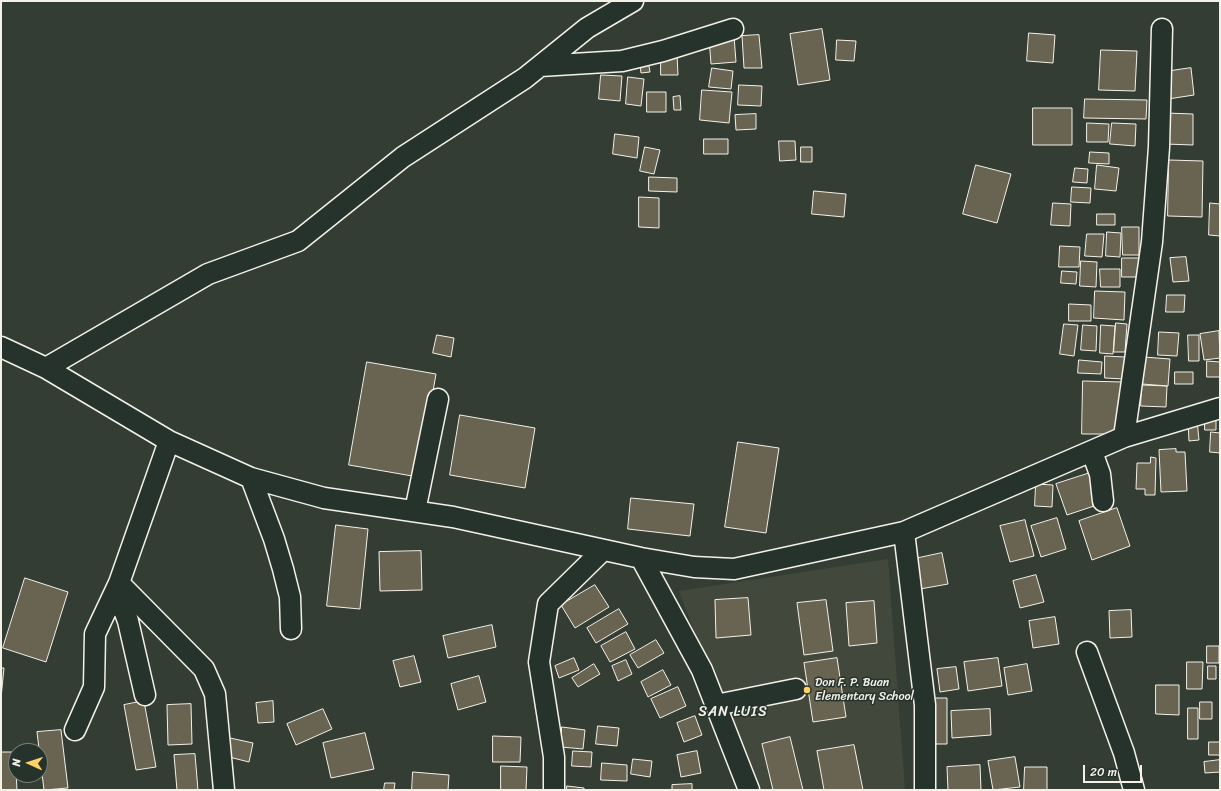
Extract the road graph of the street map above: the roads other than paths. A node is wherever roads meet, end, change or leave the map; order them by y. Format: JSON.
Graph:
{"nodes":[{"id":1,"x":633,"y":1,"type":"edge"},
{"id":2,"x":733,"y":29,"type":"dead end"},
{"id":3,"x":1162,"y":30,"type":"dead end"},
{"id":4,"x":540,"y":66,"type":"junction"},
{"id":5,"x":5,"y":352,"type":"edge"},
{"id":6,"x":46,"y":368,"type":"junction"},
{"id":7,"x":438,"y":399,"type":"dead end"},
{"id":8,"x":1220,"y":408,"type":"edge"},
{"id":9,"x":1124,"y":437,"type":"junction"},
{"id":10,"x":169,"y":441,"type":"junction"},
{"id":11,"x":1092,"y":452,"type":"junction"},
{"id":12,"x":251,"y":478,"type":"junction"},
{"id":13,"x":1103,"y":501,"type":"dead end"},
{"id":14,"x":415,"y":511,"type":"junction"},
{"id":15,"x":904,"y":532,"type":"junction"},
{"id":16,"x":603,"y":550,"type":"junction"},
{"id":17,"x":641,"y":558,"type":"junction"},
{"id":18,"x":115,"y":591,"type":"junction"},
{"id":19,"x":291,"y":629,"type":"dead end"},
{"id":20,"x":1087,"y":652,"type":"dead end"},
{"id":21,"x":796,"y":689,"type":"dead end"},
{"id":22,"x":145,"y":695,"type":"dead end"},
{"id":23,"x":716,"y":705,"type":"junction"},
{"id":24,"x":75,"y":730,"type":"dead end"},
{"id":25,"x":224,"y":790,"type":"edge"},
{"id":26,"x":554,"y":790,"type":"edge"},
{"id":27,"x":749,"y":790,"type":"edge"},
{"id":28,"x":925,"y":790,"type":"edge"},
{"id":29,"x":1134,"y":790,"type":"edge"}],
"edges":[{"from":1,"to":4,"type":"street"},
{"from":2,"to":4,"type":"street"},
{"from":3,"to":9,"type":"street"},
{"from":4,"to":6,"type":"street"},
{"from":5,"to":6,"type":"street"},
{"from":6,"to":10,"type":"street"},
{"from":7,"to":14,"type":"street"},
{"from":8,"to":9,"type":"street"},
{"from":9,"to":11,"type":"street"},
{"from":10,"to":12,"type":"street"},
{"from":10,"to":18,"type":"street"},
{"from":11,"to":13,"type":"street"},
{"from":11,"to":15,"type":"street"},
{"from":12,"to":14,"type":"street"},
{"from":12,"to":19,"type":"street"},
{"from":14,"to":16,"type":"street"},
{"from":15,"to":17,"type":"street"},
{"from":15,"to":28,"type":"street"},
{"from":16,"to":17,"type":"street"},
{"from":16,"to":26,"type":"street"},
{"from":17,"to":23,"type":"street"},
{"from":18,"to":22,"type":"street"},
{"from":18,"to":24,"type":"street"},
{"from":18,"to":25,"type":"street"},
{"from":20,"to":29,"type":"street"},
{"from":21,"to":23,"type":"street"},
{"from":23,"to":27,"type":"street"}]}
